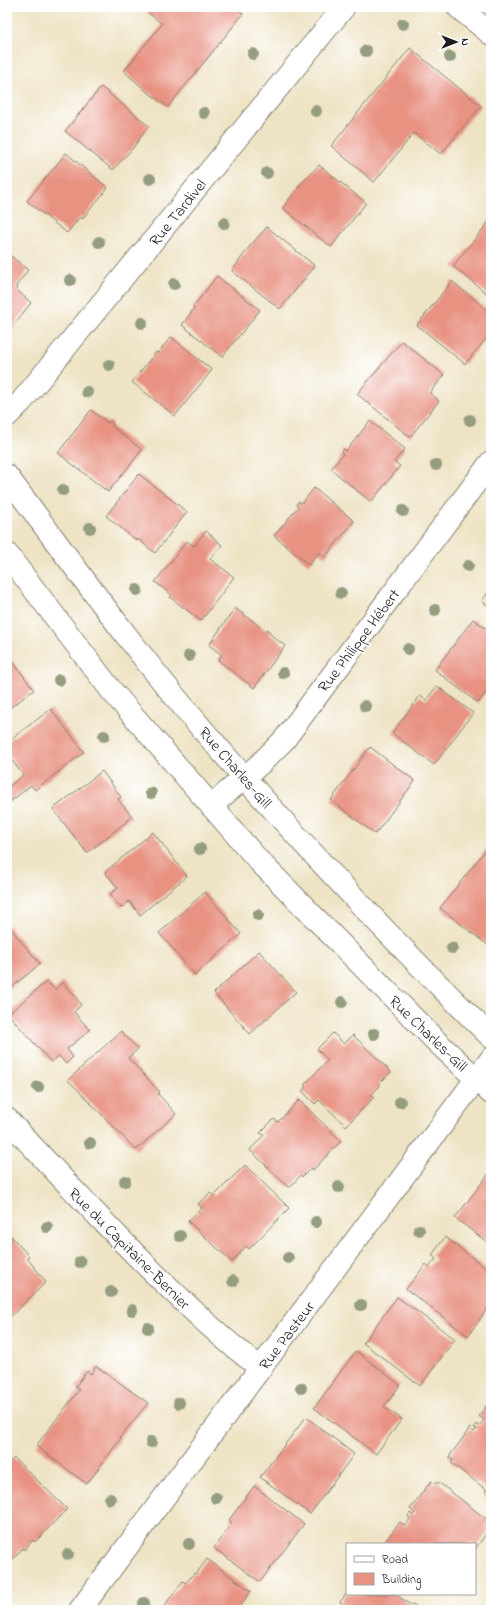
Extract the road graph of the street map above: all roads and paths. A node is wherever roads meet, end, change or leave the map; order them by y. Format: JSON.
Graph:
{"nodes":[{"id":1,"x":344,"y":7,"type":"edge"},
{"id":2,"x":458,"y":7,"type":"edge"},
{"id":3,"x":491,"y":34,"type":"edge"},
{"id":4,"x":7,"y":416,"type":"edge"},
{"id":5,"x":491,"y":462,"type":"edge"},
{"id":6,"x":7,"y":476,"type":"edge"},
{"id":7,"x":7,"y":554,"type":"edge"},
{"id":8,"x":245,"y":778,"type":"junction"},
{"id":9,"x":211,"y":806,"type":"junction"},
{"id":10,"x":491,"y":1037,"type":"edge"},
{"id":11,"x":491,"y":1059,"type":"edge"},
{"id":12,"x":484,"y":1086,"type":"edge"},
{"id":13,"x":7,"y":1119,"type":"edge"},
{"id":14,"x":261,"y":1368,"type":"junction"},
{"id":15,"x":80,"y":1610,"type":"edge"}],
"edges":[{"from":1,"to":4,"type":"street","name":"Rue Tardivel"},
{"from":2,"to":3,"type":"street"},
{"from":5,"to":8,"type":"street","name":"Rue Philippe Hébert"},
{"from":6,"to":8,"type":"street","name":"Rue Charles-Gill"},
{"from":7,"to":9,"type":"street","name":"Rue Charles-Gill"},
{"from":8,"to":9,"type":"street","name":"Rue Philippe Hébert"},
{"from":8,"to":10,"type":"street","name":"Rue Charles-Gill"},
{"from":9,"to":12,"type":"street","name":"Rue Charles-Gill"},
{"from":11,"to":12,"type":"street","name":"Rue Pasteur"},
{"from":12,"to":14,"type":"street","name":"Rue Pasteur"},
{"from":13,"to":14,"type":"street","name":"Rue du Capitaine-Bernier"},
{"from":14,"to":15,"type":"street","name":"Rue Pasteur"}]}
